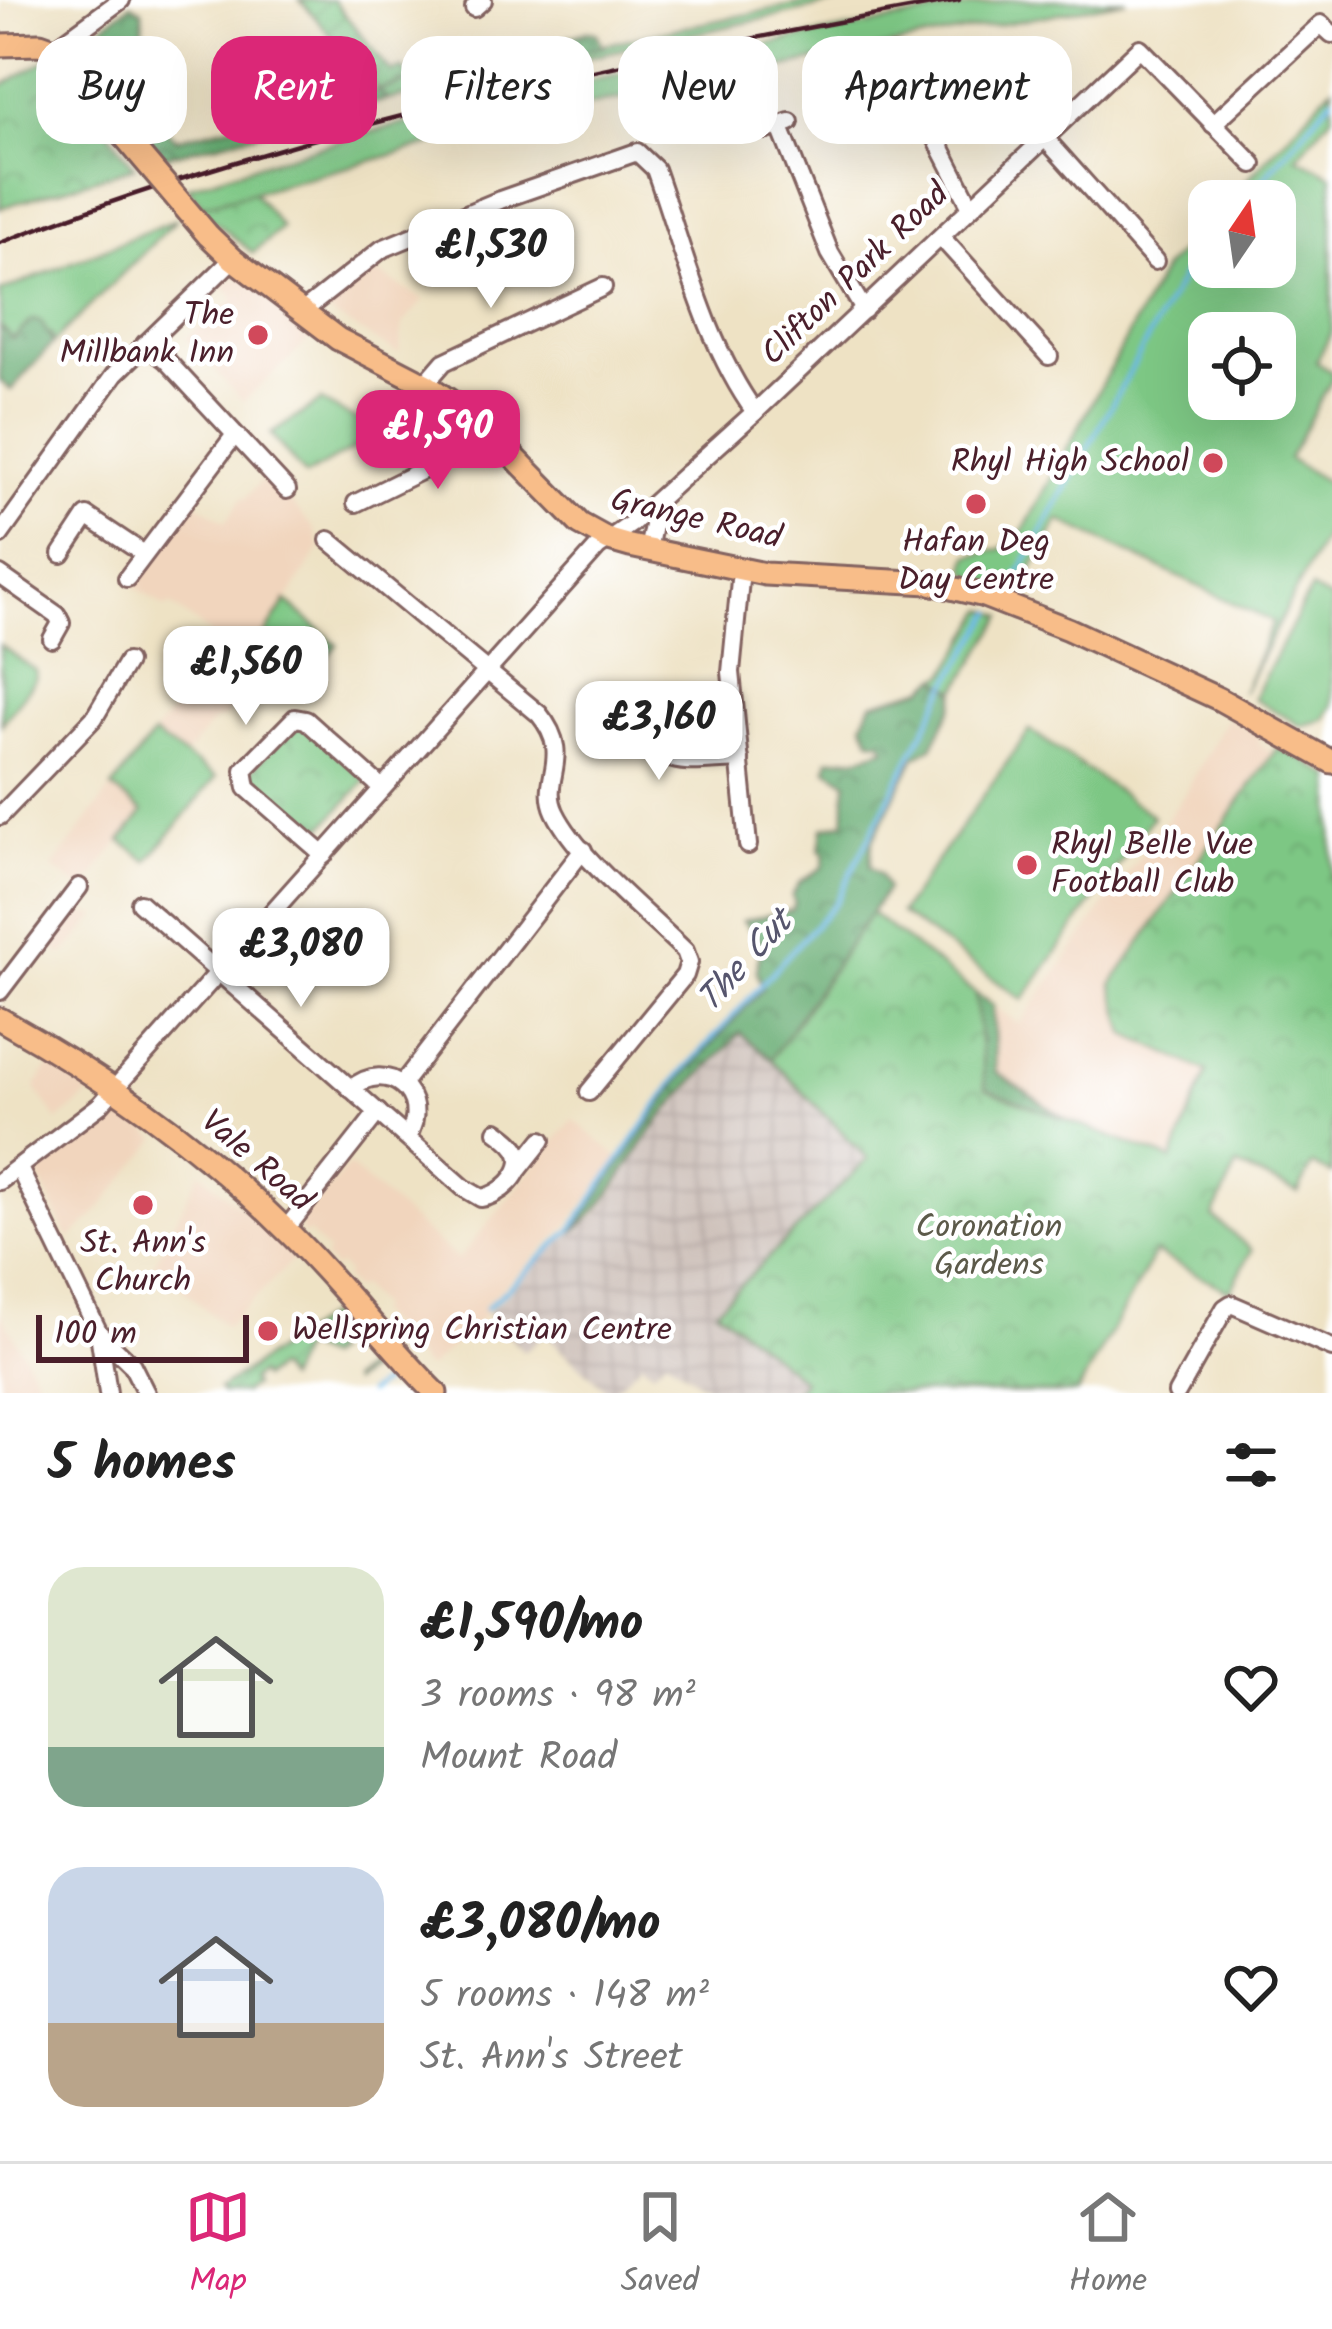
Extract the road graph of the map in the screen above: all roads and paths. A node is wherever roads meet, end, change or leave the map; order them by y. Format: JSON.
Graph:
{"nodes":[{"id":1,"x":121,"y":0,"type":"edge"},
{"id":2,"x":1332,"y":34,"type":"edge"},
{"id":3,"x":72,"y":36,"type":"edge"},
{"id":4,"x":36,"y":44,"type":"edge"},
{"id":5,"x":1,"y":48,"type":"edge"},
{"id":6,"x":1072,"y":112,"type":"edge"},
{"id":7,"x":1213,"y":124,"type":"junction"},
{"id":8,"x":779,"y":126,"type":"dead end"},
{"id":9,"x":131,"y":144,"type":"edge"},
{"id":10,"x":938,"y":144,"type":"edge"},
{"id":11,"x":1039,"y":144,"type":"edge"},
{"id":12,"x":1050,"y":144,"type":"edge"},
{"id":13,"x":1253,"y":164,"type":"dead end"},
{"id":14,"x":971,"y":207,"type":"junction"},
{"id":15,"x":941,"y":237,"type":"junction"},
{"id":16,"x":233,"y":259,"type":"junction"},
{"id":17,"x":1155,"y":261,"type":"dead end"},
{"id":18,"x":603,"y":287,"type":"dead end"},
{"id":19,"x":864,"y":310,"type":"junction"},
{"id":20,"x":302,"y":312,"type":"junction"},
{"id":21,"x":145,"y":344,"type":"junction"},
{"id":22,"x":1049,"y":356,"type":"dead end"},
{"id":23,"x":425,"y":385,"type":"junction"},
{"id":24,"x":755,"y":412,"type":"junction"},
{"id":25,"x":496,"y":434,"type":"junction"},
{"id":26,"x":234,"y":436,"type":"junction"},
{"id":27,"x":287,"y":490,"type":"dead end"},
{"id":28,"x":658,"y":500,"type":"junction"},
{"id":29,"x":356,"y":503,"type":"dead end"},
{"id":30,"x":7,"y":509,"type":"edge"},
{"id":31,"x":0,"y":535,"type":"edge"},
{"id":32,"x":329,"y":540,"type":"dead end"},
{"id":33,"x":609,"y":540,"type":"junction"},
{"id":34,"x":649,"y":550,"type":"junction"},
{"id":35,"x":62,"y":554,"type":"dead end"},
{"id":36,"x":144,"y":554,"type":"junction"},
{"id":37,"x":741,"y":570,"type":"junction"},
{"id":38,"x":0,"y":575,"type":"edge"},
{"id":39,"x":127,"y":578,"type":"dead end"},
{"id":40,"x":52,"y":639,"type":"dead end"},
{"id":41,"x":127,"y":662,"type":"dead end"},
{"id":42,"x":490,"y":670,"type":"junction"},
{"id":43,"x":622,"y":710,"type":"dead end"},
{"id":44,"x":740,"y":760,"type":"junction"},
{"id":45,"x":1332,"y":762,"type":"edge"},
{"id":46,"x":382,"y":788,"type":"junction"},
{"id":47,"x":0,"y":816,"type":"edge"},
{"id":48,"x":748,"y":845,"type":"dead end"},
{"id":49,"x":583,"y":850,"type":"junction"},
{"id":50,"x":324,"y":855,"type":"junction"},
{"id":51,"x":79,"y":887,"type":"dead end"},
{"id":52,"x":140,"y":903,"type":"dead end"},
{"id":53,"x":217,"y":970,"type":"junction"},
{"id":54,"x":0,"y":991,"type":"edge"},
{"id":55,"x":0,"y":1019,"type":"edge"},
{"id":56,"x":403,"y":1083,"type":"junction"},
{"id":57,"x":114,"y":1088,"type":"junction"},
{"id":58,"x":351,"y":1089,"type":"junction"},
{"id":59,"x":589,"y":1092,"type":"dead end"},
{"id":60,"x":378,"y":1112,"type":"junction"},
{"id":61,"x":497,"y":1131,"type":"dead end"},
{"id":62,"x":407,"y":1137,"type":"junction"},
{"id":63,"x":542,"y":1140,"type":"dead end"},
{"id":64,"x":19,"y":1168,"type":"junction"},
{"id":65,"x":518,"y":1169,"type":"junction"},
{"id":66,"x":0,"y":1181,"type":"edge"},
{"id":67,"x":286,"y":1229,"type":"junction"},
{"id":68,"x":100,"y":1333,"type":"junction"},
{"id":69,"x":1332,"y":1348,"type":"edge"},
{"id":70,"x":107,"y":1393,"type":"edge"},
{"id":71,"x":146,"y":1393,"type":"edge"},
{"id":72,"x":436,"y":1393,"type":"edge"},
{"id":73,"x":1177,"y":1393,"type":"edge"}],
"edges":[{"from":1,"to":3,"type":"street"},
{"from":2,"to":7,"type":"street"},
{"from":4,"to":5,"type":"main road"},
{"from":6,"to":7,"type":"street","name":"Clifton Park Road"},
{"from":7,"to":13,"type":"street"},
{"from":8,"to":19,"type":"street"},
{"from":9,"to":16,"type":"main road","name":"Grange Road","bridge":true},
{"from":10,"to":14,"type":"street"},
{"from":11,"to":14,"type":"street","name":"Clifton Park Road"},
{"from":12,"to":17,"type":"street"},
{"from":14,"to":15,"type":"street","name":"Clifton Park Road"},
{"from":15,"to":19,"type":"street","name":"Clifton Park Road"},
{"from":15,"to":22,"type":"street"},
{"from":16,"to":20,"type":"main road","name":"Grange Road"},
{"from":16,"to":21,"type":"street"},
{"from":18,"to":23,"type":"street"},
{"from":19,"to":24,"type":"street","name":"Clifton Park Road"},
{"from":20,"to":23,"type":"main road","name":"Grange Road"},
{"from":20,"to":24,"type":"street"},
{"from":21,"to":26,"type":"street"},
{"from":21,"to":30,"type":"street"},
{"from":23,"to":25,"type":"main road","name":"Grange Road"},
{"from":24,"to":28,"type":"street","name":"Clifton Park Road"},
{"from":25,"to":29,"type":"street"},
{"from":25,"to":33,"type":"main road","name":"Grange Road"},
{"from":26,"to":27,"type":"street"},
{"from":26,"to":36,"type":"street"},
{"from":28,"to":33,"type":"street","name":"Clifton Park Road"},
{"from":28,"to":34,"type":"street"},
{"from":30,"to":31,"type":"street"},
{"from":32,"to":42,"type":"street"},
{"from":33,"to":34,"type":"main road","name":"Grange Road"},
{"from":33,"to":42,"type":"street","name":"Clifton Park Road"},
{"from":34,"to":37,"type":"main road","name":"Grange Road"},
{"from":35,"to":36,"type":"street"},
{"from":36,"to":39,"type":"street"},
{"from":37,"to":44,"type":"street"},
{"from":37,"to":45,"type":"main road","name":"Grange Road"},
{"from":38,"to":40,"type":"street"},
{"from":41,"to":47,"type":"street"},
{"from":42,"to":46,"type":"street","name":"Clifton Park Road"},
{"from":42,"to":49,"type":"street"},
{"from":43,"to":44,"type":"street"},
{"from":44,"to":48,"type":"street"},
{"from":46,"to":50,"type":"street","name":"Clifton Park Road"},
{"from":46,"to":50,"type":"street"},
{"from":49,"to":56,"type":"street"},
{"from":49,"to":59,"type":"street"},
{"from":50,"to":53,"type":"street","name":"Clifton Park Road"},
{"from":51,"to":54,"type":"street"},
{"from":52,"to":53,"type":"street"},
{"from":53,"to":57,"type":"street","name":"Clifton Park Road"},
{"from":53,"to":58,"type":"street"},
{"from":55,"to":57,"type":"main road","name":"Vale Road"},
{"from":56,"to":58,"type":"street"},
{"from":56,"to":62,"type":"street"},
{"from":57,"to":64,"type":"street","name":"Clifton Park Road"},
{"from":57,"to":67,"type":"main road","name":"Vale Road"},
{"from":58,"to":60,"type":"street"},
{"from":60,"to":62,"type":"street"},
{"from":60,"to":67,"type":"street"},
{"from":61,"to":65,"type":"street"},
{"from":62,"to":65,"type":"street"},
{"from":63,"to":65,"type":"street"},
{"from":64,"to":66,"type":"street","name":"Clifton Park Road"},
{"from":64,"to":68,"type":"street"},
{"from":67,"to":72,"type":"main road","name":"Vale Road"},
{"from":68,"to":70,"type":"street"},
{"from":68,"to":71,"type":"street"},
{"from":69,"to":73,"type":"street"}]}
